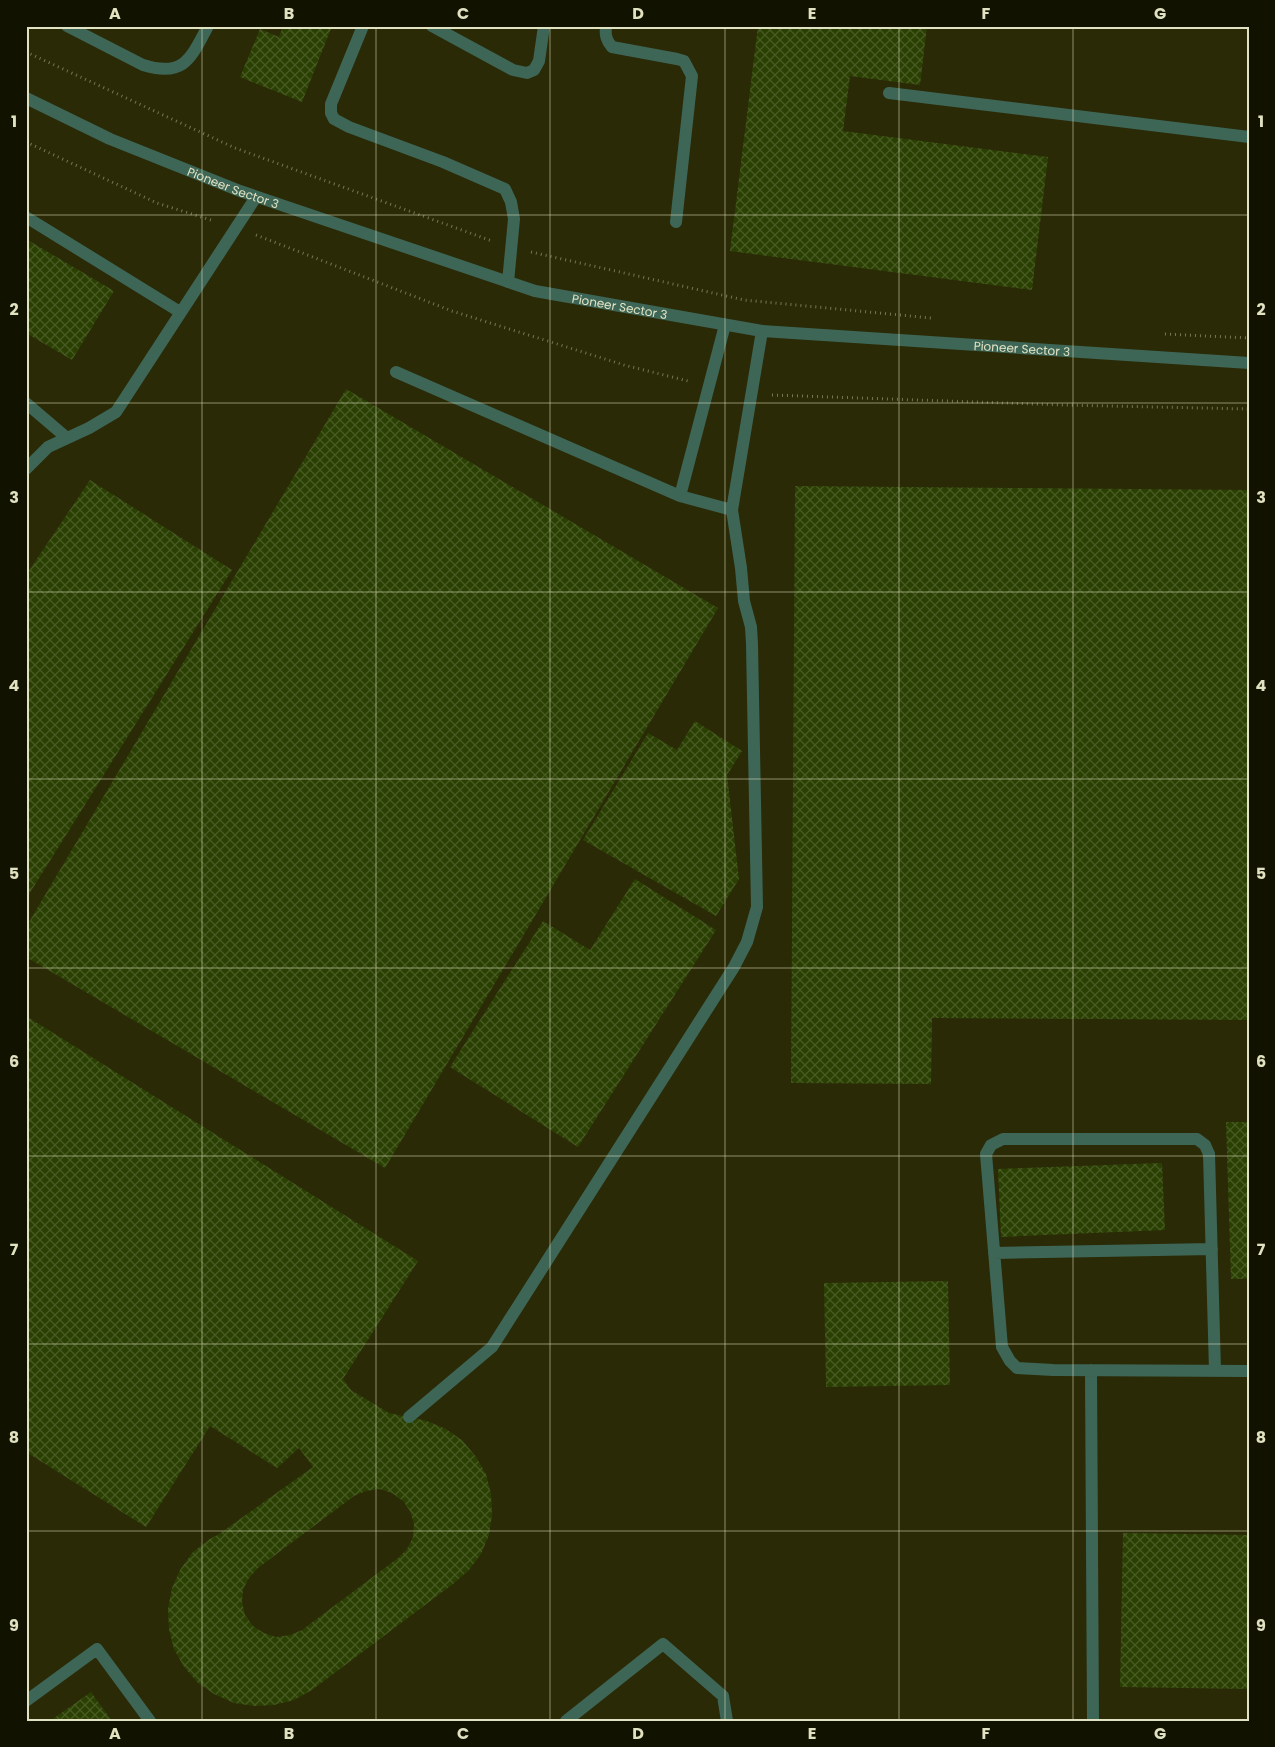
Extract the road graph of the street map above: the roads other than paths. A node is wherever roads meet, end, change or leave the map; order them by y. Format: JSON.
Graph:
{"nodes":[{"id":1,"x":67,"y":26,"type":"edge"},
{"id":2,"x":208,"y":26,"type":"edge"},
{"id":3,"x":363,"y":26,"type":"edge"},
{"id":4,"x":432,"y":26,"type":"edge"},
{"id":5,"x":544,"y":26,"type":"edge"},
{"id":6,"x":606,"y":26,"type":"edge"},
{"id":7,"x":889,"y":92,"type":"dead end"},
{"id":8,"x":26,"y":98,"type":"edge"},
{"id":9,"x":1249,"y":137,"type":"edge"},
{"id":10,"x":256,"y":197,"type":"junction"},
{"id":11,"x":26,"y":217,"type":"edge"},
{"id":12,"x":676,"y":222,"type":"dead end"},
{"id":13,"x":508,"y":282,"type":"junction"},
{"id":14,"x":180,"y":312,"type":"junction"},
{"id":15,"x":725,"y":325,"type":"junction"},
{"id":16,"x":762,"y":331,"type":"junction"},
{"id":17,"x":1249,"y":363,"type":"edge"},
{"id":18,"x":396,"y":372,"type":"dead end"},
{"id":19,"x":26,"y":403,"type":"edge"},
{"id":20,"x":67,"y":438,"type":"junction"},
{"id":21,"x":26,"y":469,"type":"edge"},
{"id":22,"x":680,"y":496,"type":"junction"},
{"id":23,"x":732,"y":510,"type":"junction"},
{"id":24,"x":1212,"y":1249,"type":"junction"},
{"id":25,"x":994,"y":1253,"type":"junction"},
{"id":26,"x":1091,"y":1370,"type":"junction"},
{"id":27,"x":1215,"y":1371,"type":"junction"},
{"id":28,"x":1249,"y":1371,"type":"edge"},
{"id":29,"x":409,"y":1417,"type":"dead end"},
{"id":30,"x":26,"y":1701,"type":"edge"},
{"id":31,"x":150,"y":1721,"type":"edge"},
{"id":32,"x":566,"y":1721,"type":"edge"},
{"id":33,"x":727,"y":1721,"type":"edge"},
{"id":34,"x":1093,"y":1721,"type":"edge"}],
"edges":[{"from":1,"to":2,"type":"street"},
{"from":3,"to":13,"type":"street"},
{"from":4,"to":5,"type":"street"},
{"from":6,"to":12,"type":"street"},
{"from":7,"to":9,"type":"street"},
{"from":8,"to":10,"type":"street","name":"Pioneer Sector 3"},
{"from":10,"to":13,"type":"street","name":"Pioneer Sector 3"},
{"from":10,"to":14,"type":"street"},
{"from":11,"to":14,"type":"street"},
{"from":13,"to":15,"type":"street","name":"Pioneer Sector 3"},
{"from":14,"to":20,"type":"street"},
{"from":15,"to":16,"type":"street","name":"Pioneer Sector 3"},
{"from":15,"to":22,"type":"street"},
{"from":16,"to":17,"type":"street","name":"Pioneer Sector 3"},
{"from":16,"to":23,"type":"street"},
{"from":18,"to":22,"type":"street"},
{"from":19,"to":20,"type":"street"},
{"from":20,"to":21,"type":"street"},
{"from":22,"to":23,"type":"street"},
{"from":23,"to":29,"type":"street"},
{"from":24,"to":25,"type":"street"},
{"from":24,"to":25,"type":"street"},
{"from":24,"to":27,"type":"street"},
{"from":25,"to":26,"type":"street"},
{"from":26,"to":27,"type":"street"},
{"from":26,"to":34,"type":"street"},
{"from":27,"to":28,"type":"street"},
{"from":30,"to":31,"type":"street"},
{"from":32,"to":33,"type":"street"}]}
